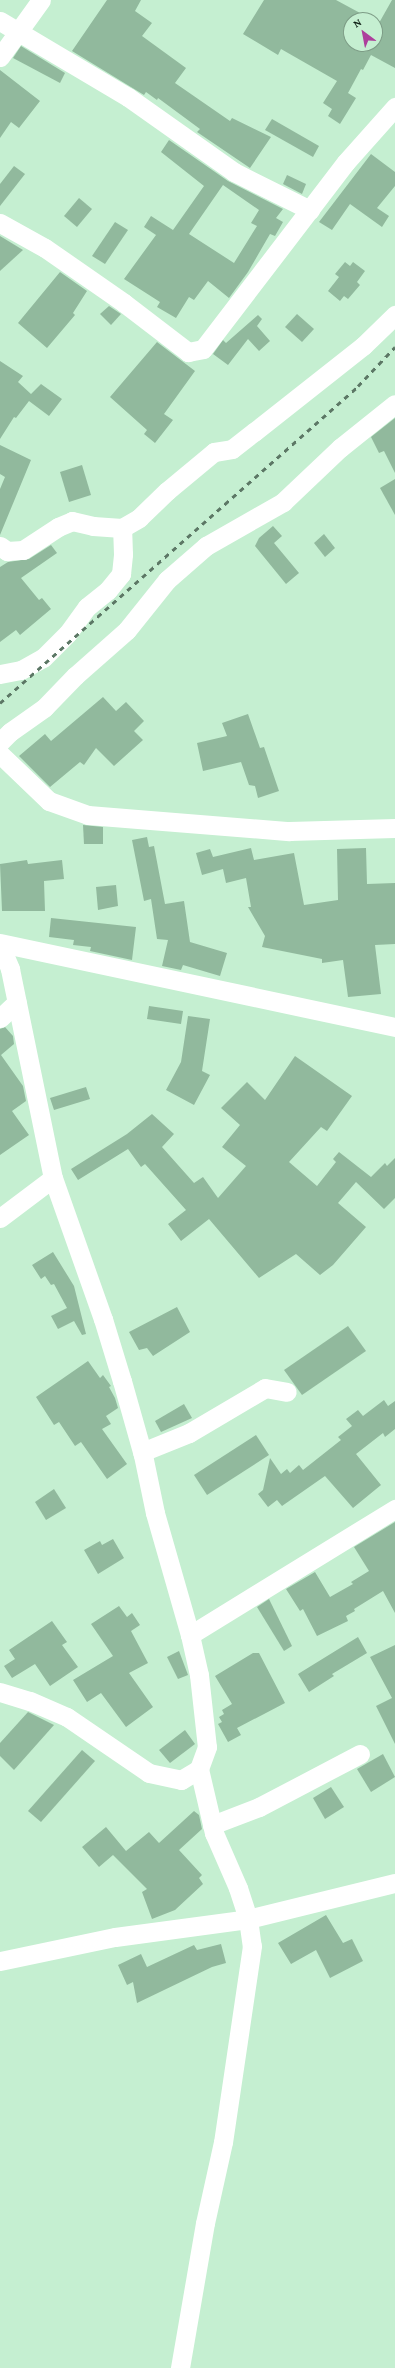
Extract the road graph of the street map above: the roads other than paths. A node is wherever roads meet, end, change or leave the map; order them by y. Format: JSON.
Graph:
{"nodes":[{"id":1,"x":41,"y":0,"type":"edge"},
{"id":2,"x":0,"y":21,"type":"edge"},
{"id":3,"x":19,"y":31,"type":"junction"},
{"id":4,"x":0,"y":57,"type":"edge"},
{"id":5,"x":395,"y":107,"type":"edge"},
{"id":6,"x":310,"y":210,"type":"junction"},
{"id":7,"x":0,"y":223,"type":"edge"},
{"id":8,"x":395,"y":315,"type":"edge"},
{"id":9,"x":395,"y":404,"type":"edge"},
{"id":10,"x":122,"y":528,"type":"junction"},
{"id":11,"x":0,"y":546,"type":"edge"},
{"id":12,"x":0,"y":674,"type":"edge"},
{"id":13,"x":0,"y":742,"type":"edge"},
{"id":14,"x":0,"y":754,"type":"edge"},
{"id":15,"x":395,"y":828,"type":"edge"},
{"id":16,"x":0,"y":944,"type":"edge"},
{"id":17,"x":18,"y":1002,"type":"junction"},
{"id":18,"x":0,"y":1018,"type":"edge"},
{"id":19,"x":395,"y":1027,"type":"edge"},
{"id":20,"x":54,"y":1178,"type":"junction"},
{"id":21,"x":0,"y":1218,"type":"edge"},
{"id":22,"x":287,"y":1392,"type":"dead end"},
{"id":23,"x":142,"y":1452,"type":"junction"},
{"id":24,"x":395,"y":1509,"type":"edge"},
{"id":25,"x":190,"y":1635,"type":"junction"},
{"id":26,"x":0,"y":1692,"type":"edge"},
{"id":27,"x":360,"y":1754,"type":"dead end"},
{"id":28,"x":199,"y":1769,"type":"junction"},
{"id":29,"x":212,"y":1825,"type":"junction"},
{"id":30,"x":395,"y":1883,"type":"edge"},
{"id":31,"x":248,"y":1919,"type":"junction"},
{"id":32,"x":0,"y":1961,"type":"edge"},
{"id":33,"x":180,"y":2368,"type":"edge"}],
"edges":[{"from":1,"to":3,"type":"street"},
{"from":2,"to":3,"type":"street"},
{"from":3,"to":4,"type":"street"},
{"from":3,"to":6,"type":"street"},
{"from":5,"to":6,"type":"street"},
{"from":6,"to":7,"type":"street"},
{"from":8,"to":10,"type":"street"},
{"from":9,"to":13,"type":"street"},
{"from":10,"to":11,"type":"street"},
{"from":10,"to":12,"type":"street"},
{"from":14,"to":15,"type":"street"},
{"from":16,"to":17,"type":"street"},
{"from":16,"to":19,"type":"street"},
{"from":17,"to":18,"type":"street"},
{"from":17,"to":20,"type":"street"},
{"from":20,"to":21,"type":"street"},
{"from":20,"to":23,"type":"street"},
{"from":22,"to":23,"type":"street"},
{"from":23,"to":25,"type":"street"},
{"from":24,"to":25,"type":"street"},
{"from":25,"to":28,"type":"street"},
{"from":26,"to":28,"type":"street"},
{"from":27,"to":29,"type":"street"},
{"from":28,"to":29,"type":"street"},
{"from":29,"to":31,"type":"street"},
{"from":30,"to":31,"type":"street"},
{"from":31,"to":32,"type":"street"},
{"from":31,"to":33,"type":"street"}]}
